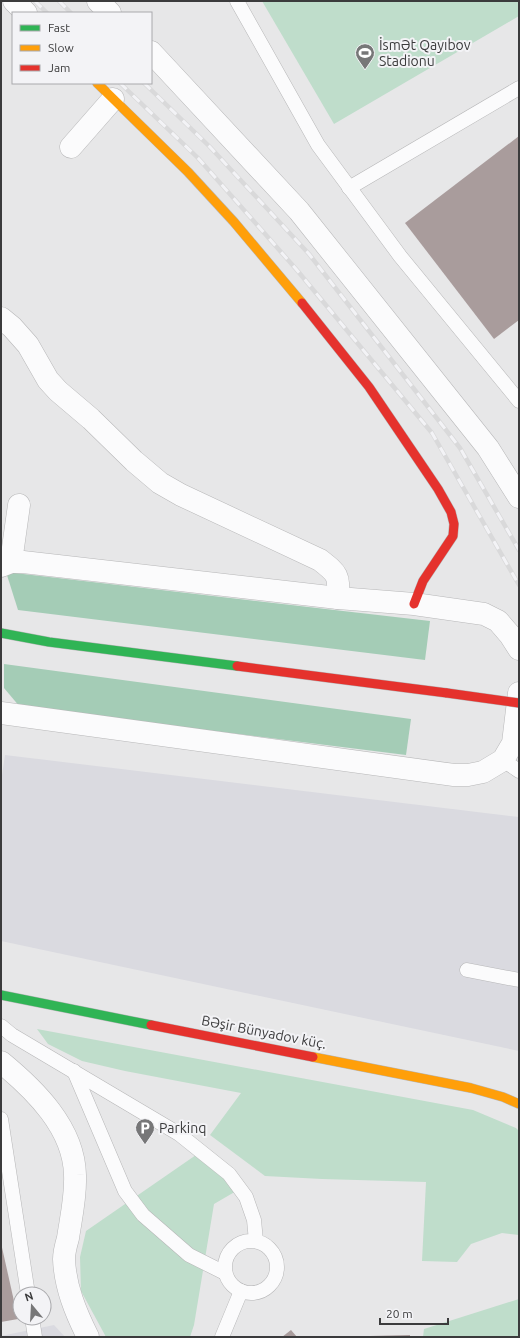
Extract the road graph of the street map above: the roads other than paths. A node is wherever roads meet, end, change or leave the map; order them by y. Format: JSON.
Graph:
{"nodes":[{"id":1,"x":14,"y":1,"type":"edge"},
{"id":2,"x":98,"y":1,"type":"edge"},
{"id":3,"x":237,"y":1,"type":"edge"},
{"id":4,"x":25,"y":12,"type":"edge"},
{"id":5,"x":109,"y":12,"type":"edge"},
{"id":6,"x":152,"y":53,"type":"edge"},
{"id":7,"x":98,"y":84,"type":"edge"},
{"id":8,"x":519,"y":88,"type":"edge"},
{"id":9,"x":113,"y":99,"type":"junction"},
{"id":10,"x":71,"y":147,"type":"dead end"},
{"id":11,"x":349,"y":188,"type":"junction"},
{"id":12,"x":1,"y":318,"type":"edge"},
{"id":13,"x":519,"y":401,"type":"edge"},
{"id":14,"x":519,"y":497,"type":"edge"},
{"id":15,"x":19,"y":504,"type":"dead end"},
{"id":16,"x":6,"y":564,"type":"edge"},
{"id":17,"x":338,"y":598,"type":"junction"},
{"id":18,"x":414,"y":604,"type":"junction"},
{"id":19,"x":1,"y":634,"type":"edge"},
{"id":20,"x":519,"y":648,"type":"edge"},
{"id":21,"x":519,"y":693,"type":"edge"},
{"id":22,"x":519,"y":703,"type":"edge"},
{"id":23,"x":1,"y":713,"type":"edge"},
{"id":24,"x":511,"y":766,"type":"edge"},
{"id":25,"x":467,"y":970,"type":"dead end"},
{"id":26,"x":519,"y":980,"type":"edge"},
{"id":27,"x":1,"y":995,"type":"edge"},
{"id":28,"x":1,"y":1026,"type":"edge"},
{"id":29,"x":1,"y":1062,"type":"edge"},
{"id":30,"x":74,"y":1071,"type":"junction"},
{"id":31,"x":519,"y":1104,"type":"edge"},
{"id":32,"x":1,"y":1119,"type":"edge"},
{"id":33,"x":256,"y":1241,"type":"junction"},
{"id":34,"x":225,"y":1273,"type":"junction"},
{"id":35,"x":27,"y":1286,"type":"edge"},
{"id":36,"x":241,"y":1291,"type":"junction"},
{"id":37,"x":33,"y":1326,"type":"edge"},
{"id":38,"x":35,"y":1337,"type":"edge"},
{"id":39,"x":88,"y":1337,"type":"edge"},
{"id":40,"x":222,"y":1337,"type":"edge"}],
"edges":[{"from":1,"to":4,"type":"street"},
{"from":2,"to":5,"type":"street"},
{"from":3,"to":11,"type":"lane"},
{"from":6,"to":14,"type":"street"},
{"from":7,"to":9,"type":"street"},
{"from":8,"to":11,"type":"lane"},
{"from":9,"to":10,"type":"street"},
{"from":9,"to":18,"type":"street"},
{"from":11,"to":13,"type":"lane"},
{"from":12,"to":17,"type":"street"},
{"from":15,"to":16,"type":"street"},
{"from":16,"to":17,"type":"street"},
{"from":17,"to":18,"type":"street"},
{"from":18,"to":20,"type":"street"},
{"from":19,"to":22,"type":"street","bridge":true},
{"from":21,"to":24,"type":"street"},
{"from":23,"to":24,"type":"street"},
{"from":25,"to":26,"type":"lane"},
{"from":27,"to":31,"type":"street","name":"Bəşir Bünyadov küç."},
{"from":28,"to":30,"type":"lane"},
{"from":29,"to":39,"type":"street"},
{"from":30,"to":33,"type":"lane"},
{"from":30,"to":34,"type":"lane"},
{"from":32,"to":35,"type":"lane"},
{"from":33,"to":34,"type":"lane"},
{"from":33,"to":36,"type":"lane"},
{"from":34,"to":36,"type":"lane"},
{"from":36,"to":40,"type":"lane"},
{"from":37,"to":38,"type":"lane"}]}
